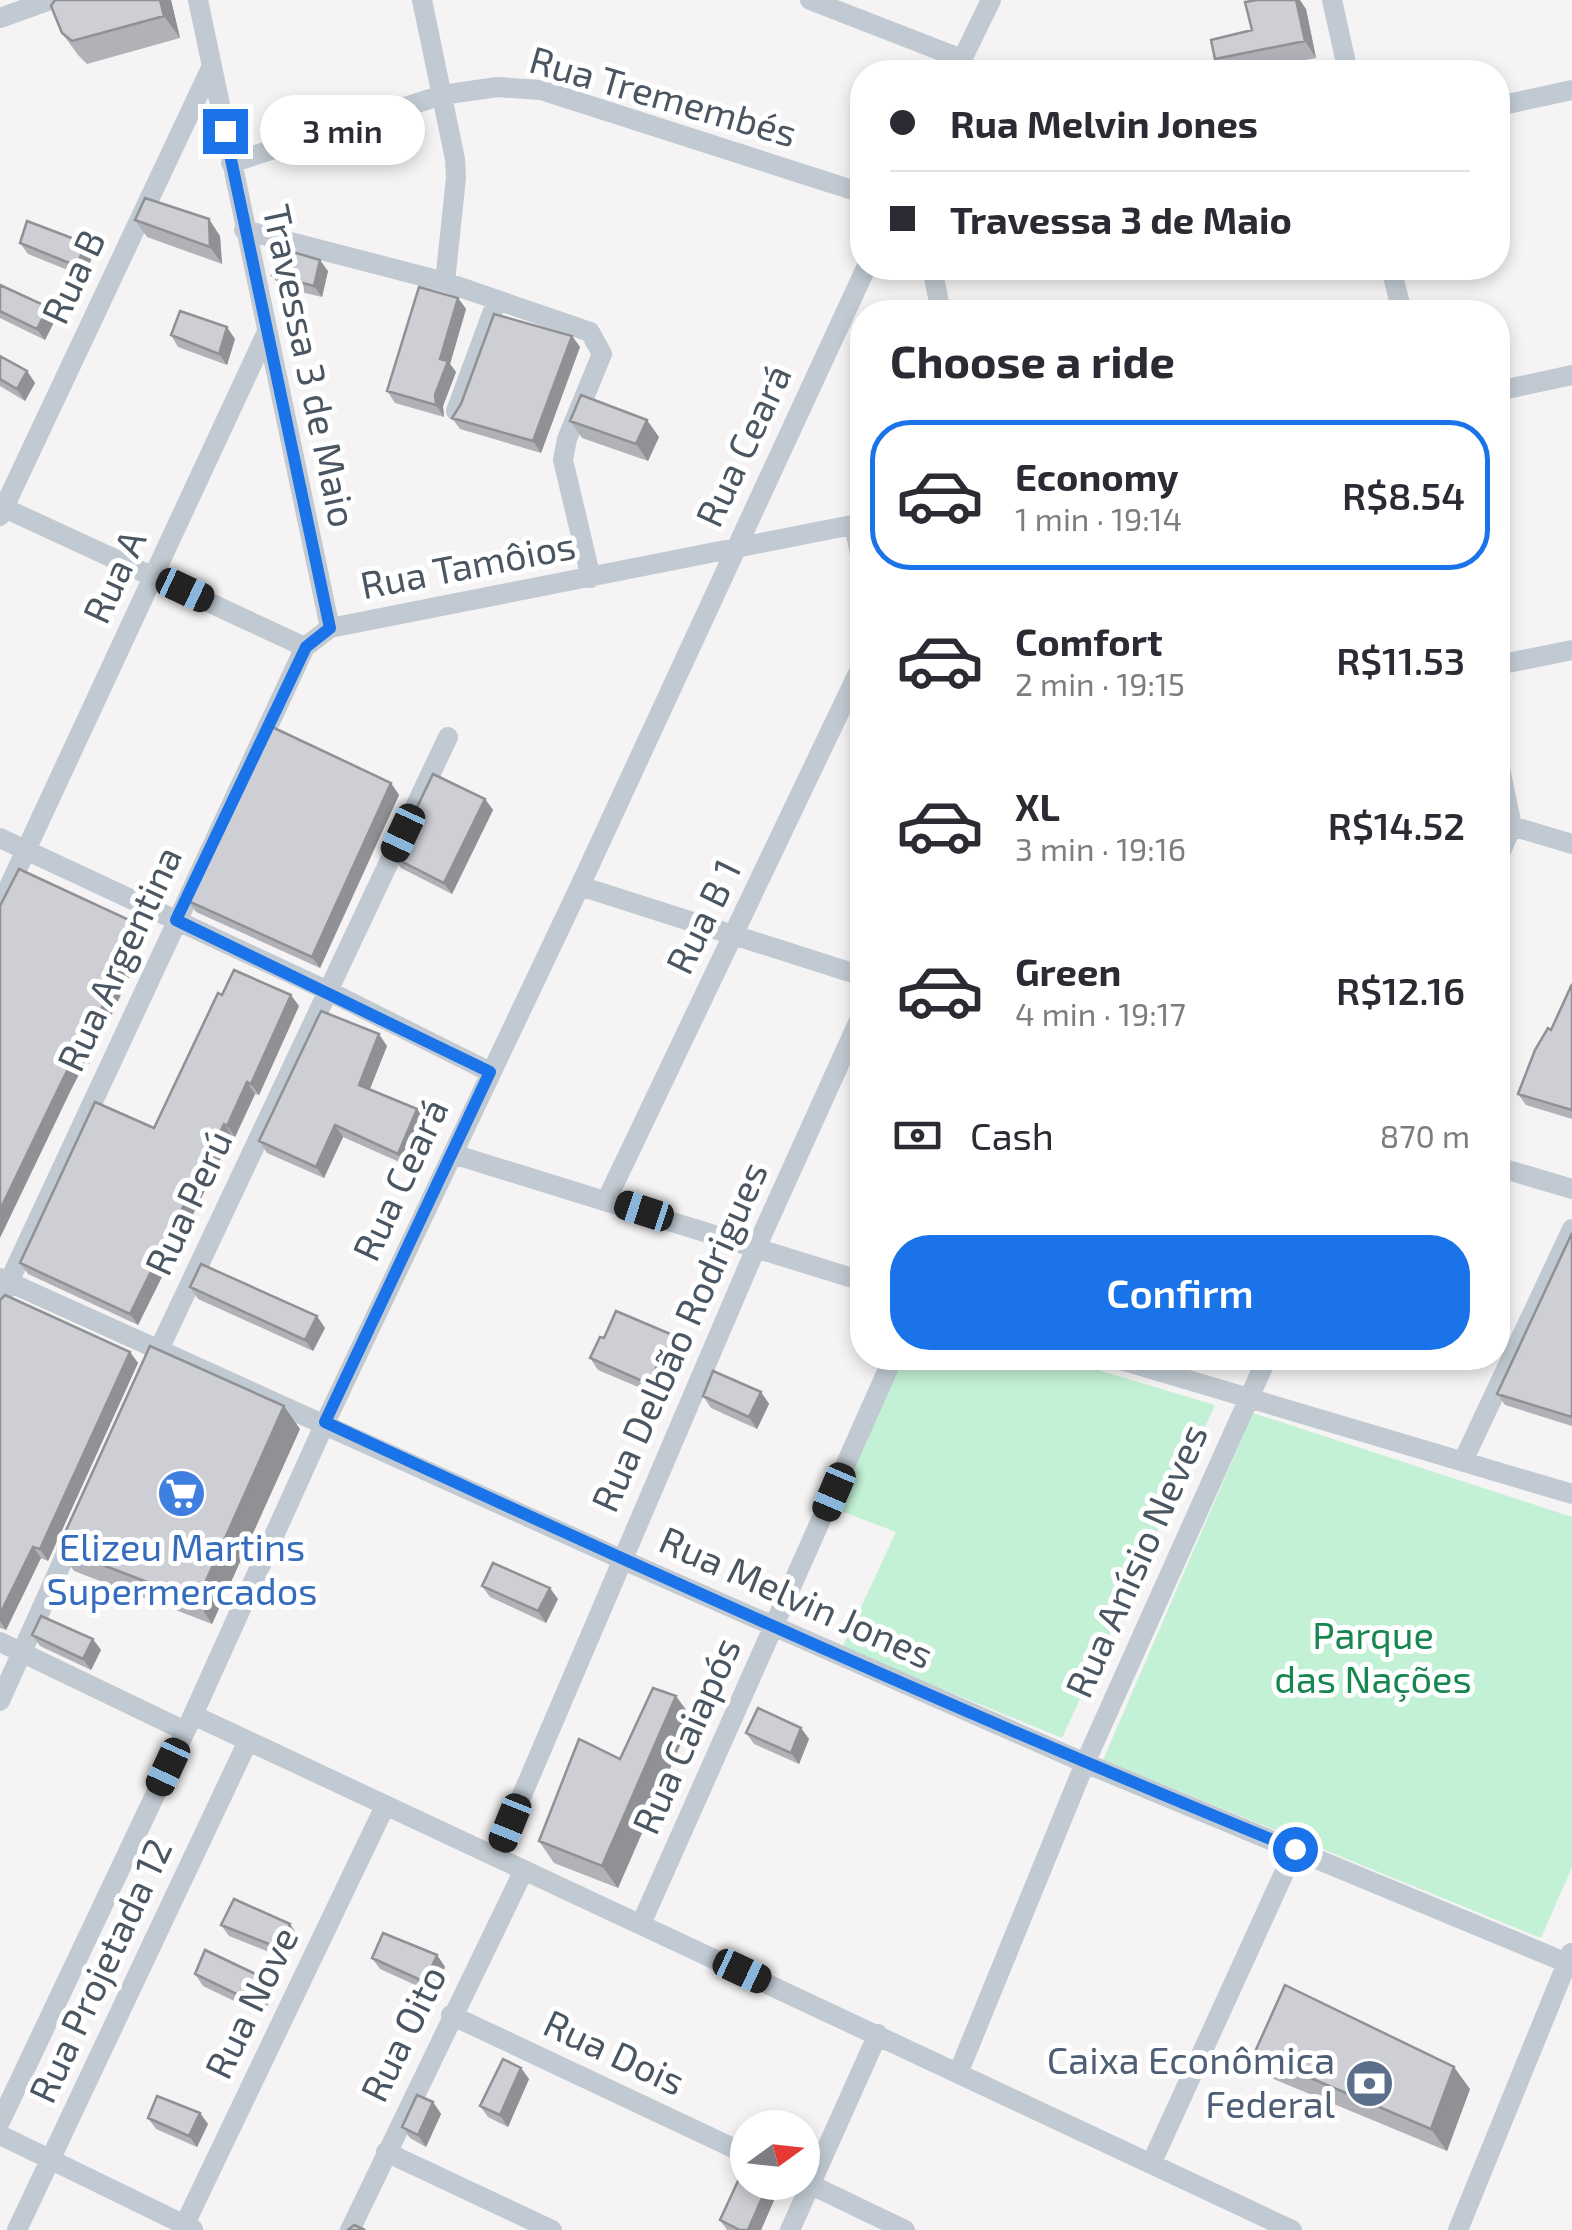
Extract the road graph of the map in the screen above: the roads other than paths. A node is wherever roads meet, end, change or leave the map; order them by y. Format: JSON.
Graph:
{"nodes":[{"id":1,"x":50,"y":0,"type":"edge"},
{"id":2,"x":198,"y":0,"type":"edge"},
{"id":3,"x":422,"y":0,"type":"edge"},
{"id":4,"x":810,"y":0,"type":"edge"},
{"id":5,"x":991,"y":0,"type":"edge"},
{"id":6,"x":1332,"y":0,"type":"edge"},
{"id":7,"x":0,"y":18,"type":"edge"},
{"id":8,"x":945,"y":60,"type":"edge"},
{"id":9,"x":962,"y":60,"type":"edge"},
{"id":10,"x":1345,"y":60,"type":"edge"},
{"id":11,"x":212,"y":68,"type":"junction"},
{"id":12,"x":1572,"y":90,"type":"edge"},
{"id":13,"x":442,"y":94,"type":"junction"},
{"id":14,"x":1510,"y":103,"type":"edge"},
{"id":15,"x":231,"y":162,"type":"junction"},
{"id":16,"x":850,"y":189,"type":"edge"},
{"id":17,"x":244,"y":230,"type":"junction"},
{"id":18,"x":445,"y":282,"type":"junction"},
{"id":19,"x":497,"y":300,"type":"junction"},
{"id":20,"x":850,"y":302,"type":"edge"},
{"id":21,"x":266,"y":334,"type":"junction"},
{"id":22,"x":1572,"y":375,"type":"edge"},
{"id":23,"x":1510,"y":389,"type":"edge"},
{"id":24,"x":456,"y":412,"type":"edge"},
{"id":25,"x":1,"y":509,"type":"edge"},
{"id":26,"x":850,"y":526,"type":"edge"},
{"id":27,"x":734,"y":549,"type":"junction"},
{"id":28,"x":155,"y":576,"type":"junction"},
{"id":29,"x":591,"y":578,"type":"junction"},
{"id":30,"x":330,"y":628,"type":"junction"},
{"id":31,"x":306,"y":647,"type":"junction"},
{"id":32,"x":1572,"y":650,"type":"edge"},
{"id":33,"x":1510,"y":663,"type":"edge"},
{"id":34,"x":850,"y":691,"type":"edge"},
{"id":35,"x":448,"y":738,"type":"dead end"},
{"id":36,"x":1510,"y":816,"type":"edge"},
{"id":37,"x":1512,"y":826,"type":"junction"},
{"id":38,"x":1510,"y":831,"type":"edge"},
{"id":39,"x":0,"y":838,"type":"edge"},
{"id":40,"x":1572,"y":844,"type":"edge"},
{"id":41,"x":26,"y":850,"type":"junction"},
{"id":42,"x":580,"y":886,"type":"junction"},
{"id":43,"x":0,"y":906,"type":"edge"},
{"id":44,"x":176,"y":920,"type":"junction"},
{"id":45,"x":735,"y":935,"type":"junction"},
{"id":46,"x":850,"y":972,"type":"edge"},
{"id":47,"x":328,"y":991,"type":"junction"},
{"id":48,"x":850,"y":1040,"type":"edge"},
{"id":49,"x":490,"y":1072,"type":"junction"},
{"id":50,"x":453,"y":1154,"type":"junction"},
{"id":51,"x":1510,"y":1171,"type":"edge"},
{"id":52,"x":1572,"y":1189,"type":"edge"},
{"id":53,"x":607,"y":1199,"type":"junction"},
{"id":54,"x":1572,"y":1229,"type":"edge"},
{"id":55,"x":756,"y":1248,"type":"junction"},
{"id":56,"x":850,"y":1277,"type":"edge"},
{"id":57,"x":3,"y":1287,"type":"edge"},
{"id":58,"x":160,"y":1348,"type":"junction"},
{"id":59,"x":1510,"y":1361,"type":"edge"},
{"id":60,"x":888,"y":1370,"type":"edge"},
{"id":61,"x":1154,"y":1370,"type":"edge"},
{"id":62,"x":1261,"y":1370,"type":"edge"},
{"id":63,"x":1506,"y":1370,"type":"edge"},
{"id":64,"x":143,"y":1384,"type":"edge"},
{"id":65,"x":1248,"y":1398,"type":"junction"},
{"id":66,"x":325,"y":1422,"type":"junction"},
{"id":67,"x":1464,"y":1459,"type":"junction"},
{"id":68,"x":1572,"y":1494,"type":"edge"},
{"id":69,"x":86,"y":1511,"type":"edge"},
{"id":70,"x":622,"y":1559,"type":"junction"},
{"id":71,"x":775,"y":1627,"type":"junction"},
{"id":72,"x":0,"y":1642,"type":"edge"},
{"id":73,"x":22,"y":1652,"type":"junction"},
{"id":74,"x":0,"y":1700,"type":"edge"},
{"id":75,"x":189,"y":1723,"type":"junction"},
{"id":76,"x":248,"y":1741,"type":"junction"},
{"id":77,"x":1085,"y":1762,"type":"junction"},
{"id":78,"x":385,"y":1806,"type":"junction"},
{"id":79,"x":1295,"y":1849,"type":"junction"},
{"id":80,"x":496,"y":1856,"type":"junction"},
{"id":81,"x":524,"y":1870,"type":"junction"},
{"id":82,"x":641,"y":1924,"type":"junction"},
{"id":83,"x":1570,"y":1960,"type":"edge"},
{"id":84,"x":451,"y":2015,"type":"junction"},
{"id":85,"x":878,"y":2034,"type":"junction"},
{"id":86,"x":959,"y":2071,"type":"junction"},
{"id":87,"x":0,"y":2122,"type":"edge"},
{"id":88,"x":0,"y":2135,"type":"edge"},
{"id":89,"x":730,"y":2147,"type":"edge"},
{"id":90,"x":386,"y":2152,"type":"junction"},
{"id":91,"x":820,"y":2156,"type":"edge"},
{"id":92,"x":50,"y":2162,"type":"junction"},
{"id":93,"x":1152,"y":2162,"type":"junction"},
{"id":94,"x":820,"y":2189,"type":"edge"},
{"id":95,"x":801,"y":2200,"type":"edge"},
{"id":96,"x":187,"y":2228,"type":"edge"},
{"id":97,"x":17,"y":2230,"type":"edge"},
{"id":98,"x":350,"y":2230,"type":"edge"},
{"id":99,"x":552,"y":2230,"type":"edge"},
{"id":100,"x":790,"y":2230,"type":"edge"},
{"id":101,"x":905,"y":2230,"type":"edge"},
{"id":102,"x":1292,"y":2230,"type":"edge"},
{"id":103,"x":1458,"y":2230,"type":"edge"}],
"edges":[{"from":1,"to":7,"type":"street"},
{"from":2,"to":11,"type":"street","name":"Travessa 3 de Maio"},
{"from":3,"to":13,"type":"street"},
{"from":4,"to":8,"type":"street"},
{"from":5,"to":9,"type":"street"},
{"from":6,"to":10,"type":"street"},
{"from":11,"to":15,"type":"street","name":"Travessa 3 de Maio"},
{"from":11,"to":25,"type":"street","name":"Rua B"},
{"from":12,"to":14,"type":"street"},
{"from":13,"to":15,"type":"street","name":"Rua Tremembés"},
{"from":13,"to":16,"type":"street","name":"Rua Tremembés"},
{"from":13,"to":18,"type":"street"},
{"from":15,"to":17,"type":"street","name":"Travessa 3 de Maio"},
{"from":17,"to":18,"type":"street"},
{"from":17,"to":21,"type":"street","name":"Travessa 3 de Maio"},
{"from":18,"to":19,"type":"street"},
{"from":19,"to":24,"type":"street"},
{"from":19,"to":29,"type":"street"},
{"from":20,"to":27,"type":"street","name":"Rua Ceará"},
{"from":21,"to":28,"type":"street","name":"Rua A"},
{"from":21,"to":30,"type":"street","name":"Travessa 3 de Maio"},
{"from":22,"to":23,"type":"street"},
{"from":25,"to":28,"type":"street"},
{"from":26,"to":27,"type":"street","name":"Rua Tamôios"},
{"from":27,"to":29,"type":"street","name":"Rua Tamôios"},
{"from":27,"to":42,"type":"street","name":"Rua Ceará"},
{"from":28,"to":31,"type":"street"},
{"from":28,"to":41,"type":"street","name":"Rua A"},
{"from":29,"to":30,"type":"street","name":"Rua Tamôios"},
{"from":30,"to":31,"type":"street","name":"Rua Tamôios"},
{"from":31,"to":44,"type":"street","name":"Rua Argentina"},
{"from":32,"to":33,"type":"street"},
{"from":34,"to":45,"type":"street","name":"Rua B 1"},
{"from":35,"to":47,"type":"street","name":"Rua Perú"},
{"from":36,"to":37,"type":"street"},
{"from":37,"to":38,"type":"street"},
{"from":37,"to":40,"type":"street"},
{"from":39,"to":41,"type":"street"},
{"from":41,"to":43,"type":"street","name":"Rua A"},
{"from":41,"to":44,"type":"street"},
{"from":42,"to":45,"type":"street"},
{"from":42,"to":49,"type":"street","name":"Rua Ceará"},
{"from":44,"to":47,"type":"street"},
{"from":44,"to":57,"type":"street","name":"Rua Argentina"},
{"from":45,"to":46,"type":"street"},
{"from":45,"to":53,"type":"street","name":"Rua B 1"},
{"from":47,"to":49,"type":"street"},
{"from":47,"to":58,"type":"street","name":"Rua Perú"},
{"from":48,"to":55,"type":"street","name":"Rua Delbão Rodrigues"},
{"from":49,"to":50,"type":"street","name":"Rua Ceará"},
{"from":50,"to":53,"type":"street"},
{"from":50,"to":66,"type":"street","name":"Rua Ceará"},
{"from":51,"to":52,"type":"street"},
{"from":53,"to":55,"type":"street"},
{"from":54,"to":59,"type":"street"},
{"from":55,"to":56,"type":"street"},
{"from":55,"to":70,"type":"street","name":"Rua Delbão Rodrigues"},
{"from":57,"to":58,"type":"street","name":"Rua Melvin Jones"},
{"from":58,"to":64,"type":"street","name":"Rua Perú"},
{"from":58,"to":66,"type":"street","name":"Rua Melvin Jones"},
{"from":60,"to":71,"type":"street","name":"Rua Caiapós"},
{"from":61,"to":65,"type":"street"},
{"from":62,"to":65,"type":"street","name":"Rua Anísio Neves"},
{"from":63,"to":67,"type":"street"},
{"from":65,"to":67,"type":"street"},
{"from":65,"to":77,"type":"street","name":"Rua Anísio Neves"},
{"from":66,"to":70,"type":"street","name":"Rua Melvin Jones"},
{"from":66,"to":75,"type":"street","name":"Rua Ceará"},
{"from":67,"to":68,"type":"street"},
{"from":69,"to":73,"type":"street"},
{"from":70,"to":71,"type":"street","name":"Rua Melvin Jones"},
{"from":70,"to":80,"type":"street","name":"Rua Delbão Rodrigues"},
{"from":71,"to":77,"type":"street","name":"Rua Melvin Jones"},
{"from":71,"to":82,"type":"street","name":"Rua Caiapós"},
{"from":72,"to":73,"type":"street"},
{"from":73,"to":74,"type":"street"},
{"from":73,"to":75,"type":"street"},
{"from":75,"to":76,"type":"street"},
{"from":75,"to":87,"type":"street","name":"Rua Ceará"},
{"from":76,"to":78,"type":"street"},
{"from":76,"to":92,"type":"street","name":"Rua Projetada 12"},
{"from":77,"to":79,"type":"street","name":"Rua Melvin Jones"},
{"from":77,"to":86,"type":"street","name":"Rua Anísio Neves"},
{"from":78,"to":80,"type":"street"},
{"from":78,"to":96,"type":"street","name":"Rua Nove"},
{"from":79,"to":83,"type":"street","name":"Rua Melvin Jones"},
{"from":79,"to":93,"type":"street"},
{"from":80,"to":81,"type":"street"},
{"from":81,"to":82,"type":"street"},
{"from":81,"to":84,"type":"street","name":"Rua Oito"},
{"from":82,"to":85,"type":"street"},
{"from":83,"to":103,"type":"street"},
{"from":84,"to":89,"type":"street","name":"Rua Dois"},
{"from":84,"to":90,"type":"street","name":"Rua Oito"},
{"from":85,"to":86,"type":"street"},
{"from":85,"to":91,"type":"street"},
{"from":86,"to":93,"type":"street"},
{"from":88,"to":92,"type":"street"},
{"from":90,"to":98,"type":"street","name":"Rua Oito"},
{"from":90,"to":99,"type":"street"},
{"from":92,"to":96,"type":"street"},
{"from":92,"to":97,"type":"street","name":"Rua Projetada 12"},
{"from":93,"to":102,"type":"street"},
{"from":94,"to":101,"type":"street"},
{"from":95,"to":100,"type":"street"}]}
